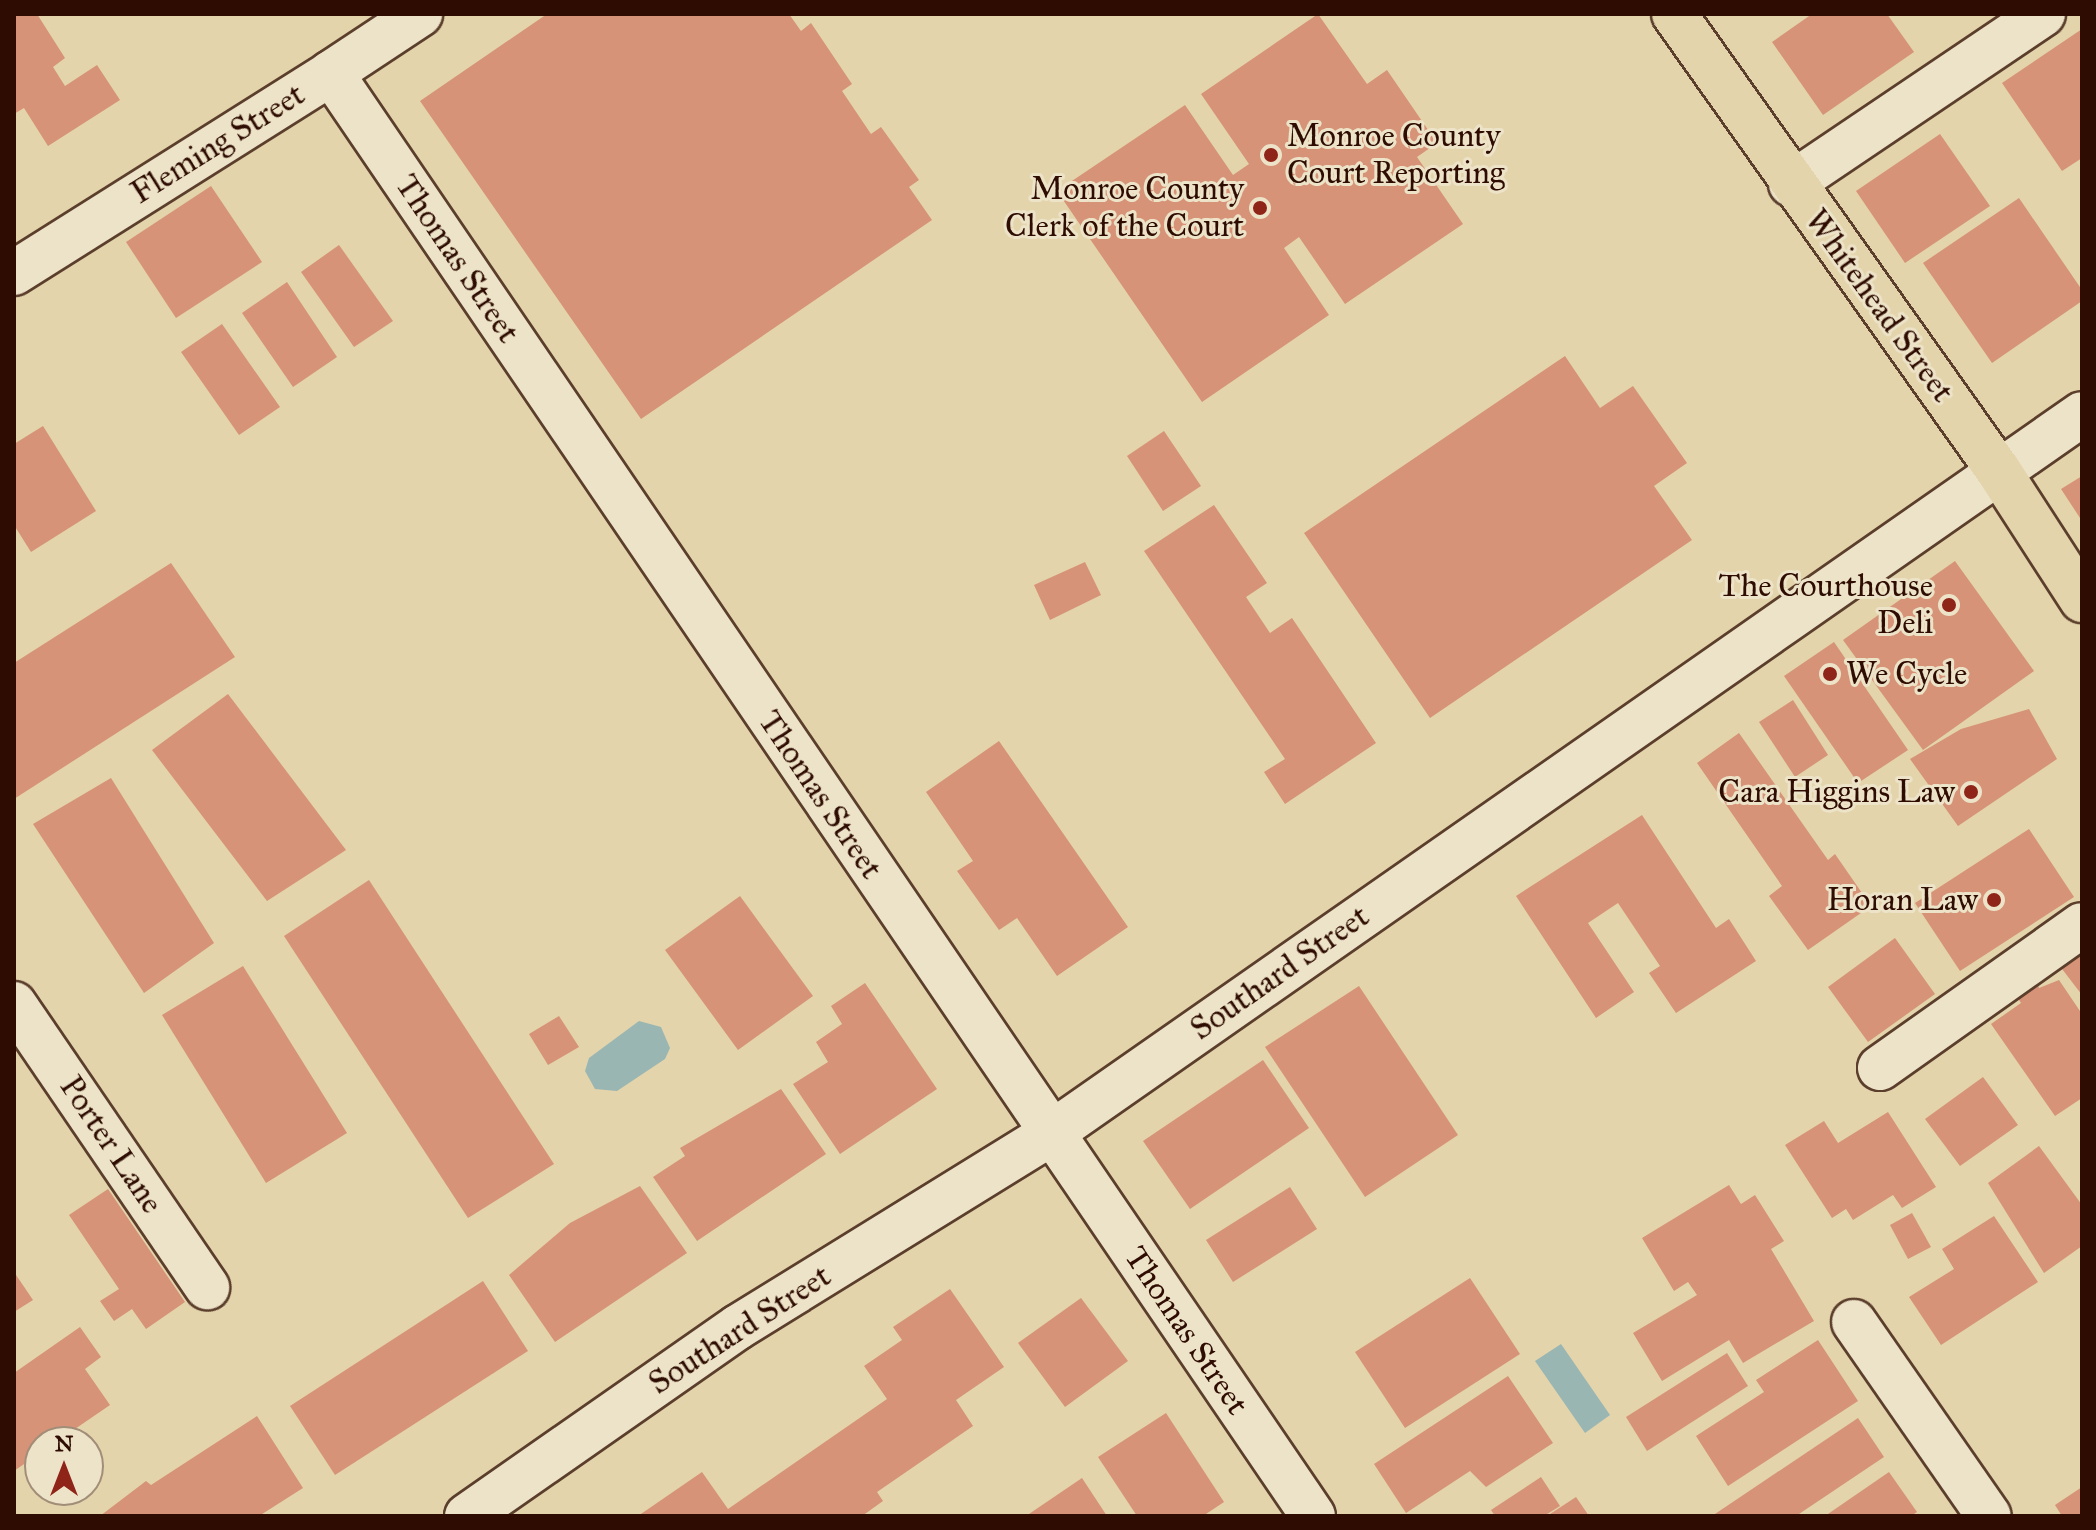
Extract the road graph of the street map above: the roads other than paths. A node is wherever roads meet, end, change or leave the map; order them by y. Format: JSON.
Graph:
{"nodes":[{"id":1,"x":420,"y":14,"type":"edge"},
{"id":2,"x":1674,"y":14,"type":"edge"},
{"id":3,"x":2043,"y":14,"type":"edge"},
{"id":4,"x":331,"y":73,"type":"junction"},
{"id":5,"x":1791,"y":184,"type":"junction"},
{"id":6,"x":14,"y":273,"type":"edge"},
{"id":7,"x":2082,"y":414,"type":"edge"},
{"id":8,"x":1998,"y":470,"type":"junction"},
{"id":9,"x":2082,"y":600,"type":"edge"},
{"id":10,"x":2082,"y":925,"type":"edge"},
{"id":11,"x":14,"y":1004,"type":"edge"},
{"id":12,"x":1880,"y":1068,"type":"dead end"},
{"id":13,"x":1050,"y":1134,"type":"junction"},
{"id":14,"x":207,"y":1287,"type":"dead end"},
{"id":15,"x":1854,"y":1322,"type":"dead end"},
{"id":16,"x":467,"y":1516,"type":"edge"},
{"id":17,"x":1313,"y":1516,"type":"edge"},
{"id":18,"x":1989,"y":1516,"type":"edge"}],
"edges":[{"from":1,"to":4,"type":"street","name":"Fleming Street"},
{"from":2,"to":5,"type":"main road","name":"Whitehead Street"},
{"from":3,"to":5,"type":"street"},
{"from":4,"to":6,"type":"street","name":"Fleming Street"},
{"from":4,"to":13,"type":"street","name":"Thomas Street"},
{"from":5,"to":8,"type":"main road","name":"Whitehead Street"},
{"from":7,"to":8,"type":"street","name":"Southard Street"},
{"from":8,"to":9,"type":"main road","name":"Whitehead Street"},
{"from":8,"to":13,"type":"street","name":"Southard Street"},
{"from":10,"to":12,"type":"street"},
{"from":11,"to":14,"type":"street","name":"Porter Lane"},
{"from":13,"to":16,"type":"street","name":"Southard Street"},
{"from":13,"to":17,"type":"street","name":"Thomas Street"},
{"from":15,"to":18,"type":"street"}]}
